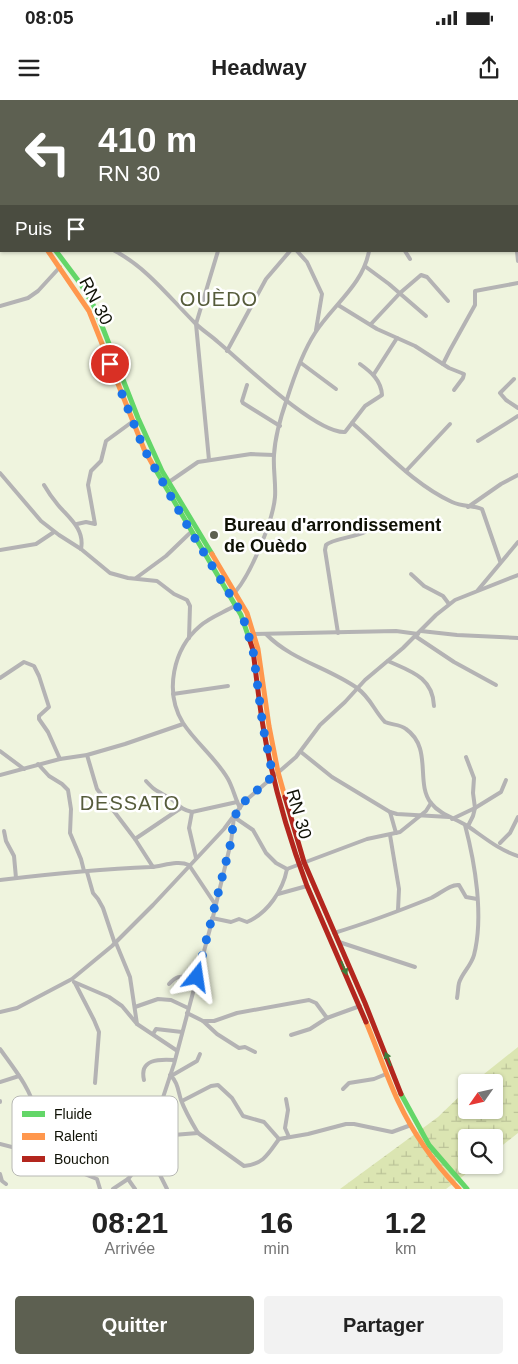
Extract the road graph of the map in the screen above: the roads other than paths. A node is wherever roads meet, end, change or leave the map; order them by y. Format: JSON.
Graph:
{"nodes":[{"id":1,"x":49,"y":252,"type":"edge"},
{"id":2,"x":57,"y":252,"type":"edge"},
{"id":3,"x":117,"y":252,"type":"edge"},
{"id":4,"x":218,"y":252,"type":"edge"},
{"id":5,"x":289,"y":252,"type":"edge"},
{"id":6,"x":298,"y":252,"type":"edge"},
{"id":7,"x":369,"y":252,"type":"edge"},
{"id":8,"x":406,"y":252,"type":"edge"},
{"id":9,"x":410,"y":258,"type":"dead end"},
{"id":10,"x":60,"y":267,"type":"junction"},
{"id":11,"x":366,"y":267,"type":"junction"},
{"id":12,"x":518,"y":282,"type":"edge"},
{"id":13,"x":400,"y":294,"type":"junction"},
{"id":14,"x":448,"y":302,"type":"dead end"},
{"id":15,"x":338,"y":305,"type":"junction"},
{"id":16,"x":0,"y":306,"type":"edge"},
{"id":17,"x":426,"y":316,"type":"dead end"},
{"id":18,"x":196,"y":324,"type":"junction"},
{"id":19,"x":371,"y":324,"type":"junction"},
{"id":20,"x":315,"y":332,"type":"junction"},
{"id":21,"x":397,"y":338,"type":"junction"},
{"id":22,"x":227,"y":350,"type":"junction"},
{"id":23,"x":301,"y":363,"type":"junction"},
{"id":24,"x":360,"y":364,"type":"dead end"},
{"id":25,"x":444,"y":364,"type":"junction"},
{"id":26,"x":374,"y":374,"type":"junction"},
{"id":27,"x":514,"y":379,"type":"dead end"},
{"id":28,"x":247,"y":385,"type":"dead end"},
{"id":29,"x":336,"y":389,"type":"dead end"},
{"id":30,"x":454,"y":390,"type":"dead end"},
{"id":31,"x":286,"y":400,"type":"junction"},
{"id":32,"x":518,"y":408,"type":"edge"},
{"id":33,"x":518,"y":416,"type":"edge"},
{"id":34,"x":132,"y":422,"type":"junction"},
{"id":35,"x":352,"y":423,"type":"junction"},
{"id":36,"x":450,"y":424,"type":"dead end"},
{"id":37,"x":280,"y":426,"type":"junction"},
{"id":38,"x":478,"y":441,"type":"dead end"},
{"id":39,"x":274,"y":455,"type":"junction"},
{"id":40,"x":209,"y":460,"type":"junction"},
{"id":41,"x":406,"y":471,"type":"junction"},
{"id":42,"x":0,"y":473,"type":"edge"},
{"id":43,"x":518,"y":475,"type":"edge"},
{"id":44,"x":169,"y":482,"type":"junction"},
{"id":45,"x":44,"y":485,"type":"dead end"},
{"id":46,"x":468,"y":507,"type":"junction"},
{"id":47,"x":365,"y":518,"type":"dead end"},
{"id":48,"x":77,"y":524,"type":"junction"},
{"id":49,"x":54,"y":532,"type":"junction"},
{"id":50,"x":191,"y":532,"type":"junction"},
{"id":51,"x":518,"y":542,"type":"edge"},
{"id":52,"x":81,"y":548,"type":"junction"},
{"id":53,"x":0,"y":550,"type":"edge"},
{"id":54,"x":500,"y":561,"type":"junction"},
{"id":55,"x":411,"y":574,"type":"dead end"},
{"id":56,"x":518,"y":575,"type":"edge"},
{"id":57,"x":136,"y":578,"type":"junction"},
{"id":58,"x":477,"y":590,"type":"junction"},
{"id":59,"x":236,"y":591,"type":"junction"},
{"id":60,"x":449,"y":604,"type":"junction"},
{"id":61,"x":236,"y":605,"type":"junction"},
{"id":62,"x":338,"y":633,"type":"junction"},
{"id":63,"x":254,"y":634,"type":"junction"},
{"id":64,"x":266,"y":634,"type":"junction"},
{"id":65,"x":418,"y":634,"type":"junction"},
{"id":66,"x":189,"y":638,"type":"junction"},
{"id":67,"x":518,"y":638,"type":"edge"},
{"id":68,"x":388,"y":661,"type":"junction"},
{"id":69,"x":0,"y":678,"type":"edge"},
{"id":70,"x":496,"y":685,"type":"dead end"},
{"id":71,"x":228,"y":686,"type":"dead end"},
{"id":72,"x":358,"y":688,"type":"junction"},
{"id":73,"x":173,"y":694,"type":"junction"},
{"id":74,"x":434,"y":706,"type":"dead end"},
{"id":75,"x":183,"y":724,"type":"junction"},
{"id":76,"x":0,"y":751,"type":"edge"},
{"id":77,"x":301,"y":752,"type":"junction"},
{"id":78,"x":87,"y":754,"type":"junction"},
{"id":79,"x":466,"y":757,"type":"dead end"},
{"id":80,"x":60,"y":759,"type":"junction"},
{"id":81,"x":38,"y":764,"type":"junction"},
{"id":82,"x":24,"y":769,"type":"junction"},
{"id":83,"x":278,"y":772,"type":"junction"},
{"id":84,"x":0,"y":775,"type":"edge"},
{"id":85,"x":273,"y":776,"type":"junction"},
{"id":86,"x":506,"y":780,"type":"dead end"},
{"id":87,"x":146,"y":781,"type":"dead end"},
{"id":88,"x":237,"y":802,"type":"junction"},
{"id":89,"x":430,"y":802,"type":"junction"},
{"id":90,"x":181,"y":808,"type":"junction"},
{"id":91,"x":240,"y":808,"type":"junction"},
{"id":92,"x":475,"y":808,"type":"junction"},
{"id":93,"x":192,"y":812,"type":"junction"},
{"id":94,"x":390,"y":812,"type":"junction"},
{"id":95,"x":420,"y":816,"type":"junction"},
{"id":96,"x":234,"y":817,"type":"junction"},
{"id":97,"x":450,"y":818,"type":"junction"},
{"id":98,"x":518,"y":818,"type":"edge"},
{"id":99,"x":466,"y":826,"type":"junction"},
{"id":100,"x":4,"y":831,"type":"dead end"},
{"id":101,"x":396,"y":833,"type":"junction"},
{"id":102,"x":390,"y":835,"type":"junction"},
{"id":103,"x":135,"y":839,"type":"junction"},
{"id":104,"x":490,"y":842,"type":"junction"},
{"id":105,"x":500,"y":843,"type":"junction"},
{"id":106,"x":501,"y":848,"type":"junction"},
{"id":107,"x":518,"y":856,"type":"edge"},
{"id":108,"x":196,"y":858,"type":"junction"},
{"id":109,"x":302,"y":863,"type":"junction"},
{"id":110,"x":189,"y":865,"type":"junction"},
{"id":111,"x":153,"y":867,"type":"junction"},
{"id":112,"x":286,"y":869,"type":"junction"},
{"id":113,"x":85,"y":872,"type":"junction"},
{"id":114,"x":16,"y":878,"type":"junction"},
{"id":115,"x":0,"y":880,"type":"edge"},
{"id":116,"x":307,"y":886,"type":"junction"},
{"id":117,"x":278,"y":894,"type":"junction"},
{"id":118,"x":476,"y":899,"type":"junction"},
{"id":119,"x":215,"y":904,"type":"junction"},
{"id":120,"x":398,"y":910,"type":"junction"},
{"id":121,"x":212,"y":918,"type":"junction"},
{"id":122,"x":334,"y":933,"type":"junction"},
{"id":123,"x":339,"y":942,"type":"junction"},
{"id":124,"x":115,"y":943,"type":"junction"},
{"id":125,"x":415,"y":966,"type":"dead end"},
{"id":126,"x":197,"y":977,"type":"junction"},
{"id":127,"x":73,"y":980,"type":"junction"},
{"id":128,"x":169,"y":984,"type":"dead end"},
{"id":129,"x":457,"y":998,"type":"dead end"},
{"id":130,"x":135,"y":1006,"type":"junction"},
{"id":131,"x":360,"y":1006,"type":"junction"},
{"id":132,"x":188,"y":1011,"type":"junction"},
{"id":133,"x":0,"y":1012,"type":"edge"},
{"id":134,"x":327,"y":1018,"type":"junction"},
{"id":135,"x":203,"y":1022,"type":"junction"},
{"id":136,"x":138,"y":1024,"type":"junction"},
{"id":137,"x":182,"y":1032,"type":"junction"},
{"id":138,"x":153,"y":1034,"type":"junction"},
{"id":139,"x":291,"y":1035,"type":"dead end"},
{"id":140,"x":0,"y":1049,"type":"edge"},
{"id":141,"x":176,"y":1050,"type":"junction"},
{"id":142,"x":255,"y":1052,"type":"dead end"},
{"id":143,"x":200,"y":1054,"type":"dead end"},
{"id":144,"x":174,"y":1062,"type":"junction"},
{"id":145,"x":187,"y":1066,"type":"junction"},
{"id":146,"x":386,"y":1074,"type":"junction"},
{"id":147,"x":171,"y":1075,"type":"junction"},
{"id":148,"x":18,"y":1076,"type":"junction"},
{"id":149,"x":144,"y":1080,"type":"dead end"},
{"id":150,"x":0,"y":1082,"type":"edge"},
{"id":151,"x":95,"y":1082,"type":"dead end"},
{"id":152,"x":343,"y":1089,"type":"dead end"},
{"id":153,"x":30,"y":1096,"type":"edge"},
{"id":154,"x":164,"y":1096,"type":"edge"},
{"id":155,"x":286,"y":1099,"type":"dead end"},
{"id":156,"x":182,"y":1102,"type":"junction"},
{"id":157,"x":411,"y":1125,"type":"junction"},
{"id":158,"x":198,"y":1132,"type":"junction"},
{"id":159,"x":178,"y":1134,"type":"edge"},
{"id":160,"x":289,"y":1136,"type":"junction"},
{"id":161,"x":279,"y":1139,"type":"junction"},
{"id":162,"x":0,"y":1174,"type":"edge"},
{"id":163,"x":90,"y":1176,"type":"edge"},
{"id":164,"x":130,"y":1176,"type":"edge"},
{"id":165,"x":160,"y":1176,"type":"edge"},
{"id":166,"x":128,"y":1179,"type":"junction"},
{"id":167,"x":6,"y":1184,"type":"dead end"},
{"id":168,"x":100,"y":1189,"type":"edge"},
{"id":169,"x":113,"y":1189,"type":"edge"},
{"id":170,"x":135,"y":1189,"type":"edge"},
{"id":171,"x":167,"y":1189,"type":"edge"},
{"id":172,"x":459,"y":1189,"type":"edge"},
{"id":173,"x":467,"y":1189,"type":"edge"}],
"edges":[{"from":1,"to":10,"type":"main road","name":"RN 30","number":"RN 30"},
{"from":2,"to":44,"type":"main road","number":"RN 30"},
{"from":3,"to":18,"type":"street"},
{"from":4,"to":18,"type":"street"},
{"from":5,"to":22,"type":"street"},
{"from":6,"to":20,"type":"street"},
{"from":7,"to":11,"type":"street"},
{"from":8,"to":9,"type":"street"},
{"from":10,"to":16,"type":"street"},
{"from":10,"to":34,"type":"main road","name":"RN 30","number":"RN 30"},
{"from":11,"to":13,"type":"street"},
{"from":11,"to":15,"type":"street"},
{"from":12,"to":25,"type":"street"},
{"from":13,"to":14,"type":"street"},
{"from":13,"to":17,"type":"street"},
{"from":13,"to":19,"type":"street"},
{"from":15,"to":19,"type":"street"},
{"from":15,"to":20,"type":"street"},
{"from":18,"to":22,"type":"street"},
{"from":18,"to":40,"type":"street"},
{"from":19,"to":21,"type":"street"},
{"from":20,"to":23,"type":"street"},
{"from":21,"to":25,"type":"street"},
{"from":21,"to":26,"type":"street"},
{"from":22,"to":31,"type":"street"},
{"from":23,"to":29,"type":"street"},
{"from":23,"to":31,"type":"street"},
{"from":24,"to":26,"type":"street"},
{"from":25,"to":30,"type":"street"},
{"from":26,"to":35,"type":"street"},
{"from":27,"to":32,"type":"street"},
{"from":28,"to":37,"type":"street"},
{"from":31,"to":35,"type":"street"},
{"from":31,"to":37,"type":"street"},
{"from":33,"to":38,"type":"street"},
{"from":34,"to":48,"type":"street"},
{"from":34,"to":50,"type":"main road","name":"RN 30","number":"RN 30"},
{"from":35,"to":41,"type":"street"},
{"from":36,"to":41,"type":"street"},
{"from":37,"to":39,"type":"street"},
{"from":39,"to":40,"type":"street"},
{"from":39,"to":59,"type":"street"},
{"from":40,"to":44,"type":"street"},
{"from":41,"to":46,"type":"street"},
{"from":42,"to":49,"type":"street"},
{"from":43,"to":46,"type":"street"},
{"from":44,"to":59,"type":"main road","number":"RN 30"},
{"from":45,"to":48,"type":"street"},
{"from":46,"to":54,"type":"street"},
{"from":47,"to":62,"type":"street"},
{"from":48,"to":52,"type":"street"},
{"from":49,"to":52,"type":"street"},
{"from":49,"to":53,"type":"street"},
{"from":50,"to":57,"type":"street"},
{"from":50,"to":61,"type":"main road","name":"RN 30","number":"RN 30"},
{"from":51,"to":54,"type":"street"},
{"from":52,"to":57,"type":"street"},
{"from":54,"to":58,"type":"street"},
{"from":55,"to":60,"type":"street"},
{"from":56,"to":58,"type":"street"},
{"from":57,"to":66,"type":"street"},
{"from":58,"to":60,"type":"street"},
{"from":59,"to":63,"type":"main road","number":"RN 30"},
{"from":60,"to":65,"type":"street"},
{"from":61,"to":66,"type":"street"},
{"from":61,"to":85,"type":"main road","name":"RN 30","number":"RN 30"},
{"from":62,"to":64,"type":"street"},
{"from":62,"to":65,"type":"street"},
{"from":63,"to":64,"type":"street"},
{"from":63,"to":83,"type":"main road","number":"RN 30"},
{"from":64,"to":72,"type":"street"},
{"from":65,"to":67,"type":"street"},
{"from":65,"to":68,"type":"street"},
{"from":65,"to":70,"type":"street"},
{"from":66,"to":73,"type":"street"},
{"from":68,"to":72,"type":"street"},
{"from":68,"to":74,"type":"street"},
{"from":69,"to":80,"type":"street"},
{"from":71,"to":73,"type":"street"},
{"from":72,"to":77,"type":"street"},
{"from":72,"to":89,"type":"street"},
{"from":73,"to":75,"type":"street"},
{"from":75,"to":78,"type":"street"},
{"from":75,"to":88,"type":"street"},
{"from":76,"to":82,"type":"street"},
{"from":77,"to":83,"type":"street"},
{"from":77,"to":94,"type":"street"},
{"from":78,"to":80,"type":"street"},
{"from":78,"to":103,"type":"street"},
{"from":79,"to":92,"type":"street"},
{"from":80,"to":81,"type":"street"},
{"from":81,"to":82,"type":"street"},
{"from":81,"to":113,"type":"street"},
{"from":82,"to":84,"type":"street"},
{"from":83,"to":85,"type":"street"},
{"from":83,"to":109,"type":"main road","number":"RN 30"},
{"from":85,"to":91,"type":"street"},
{"from":85,"to":109,"type":"main road","name":"RN 30","number":"RN 30"},
{"from":86,"to":92,"type":"street"},
{"from":87,"to":90,"type":"street"},
{"from":88,"to":91,"type":"street"},
{"from":88,"to":93,"type":"street"},
{"from":89,"to":95,"type":"street"},
{"from":89,"to":97,"type":"street"},
{"from":90,"to":93,"type":"street"},
{"from":90,"to":103,"type":"street"},
{"from":91,"to":96,"type":"street"},
{"from":92,"to":97,"type":"street"},
{"from":92,"to":99,"type":"street"},
{"from":93,"to":108,"type":"street"},
{"from":94,"to":95,"type":"street"},
{"from":94,"to":101,"type":"street"},
{"from":95,"to":97,"type":"street"},
{"from":95,"to":101,"type":"street"},
{"from":96,"to":108,"type":"street"},
{"from":96,"to":112,"type":"street"},
{"from":96,"to":119,"type":"street"},
{"from":97,"to":99,"type":"street"},
{"from":98,"to":105,"type":"street"},
{"from":99,"to":104,"type":"street"},
{"from":99,"to":118,"type":"street"},
{"from":100,"to":114,"type":"street"},
{"from":101,"to":102,"type":"street"},
{"from":102,"to":109,"type":"street"},
{"from":102,"to":120,"type":"street"},
{"from":103,"to":111,"type":"street"},
{"from":104,"to":105,"type":"street"},
{"from":104,"to":106,"type":"street"},
{"from":105,"to":106,"type":"street"},
{"from":106,"to":107,"type":"street"},
{"from":108,"to":110,"type":"street"},
{"from":109,"to":112,"type":"street"},
{"from":109,"to":116,"type":"main road","name":"RN 30","number":"RN 30"},
{"from":109,"to":122,"type":"main road","number":"RN 30"},
{"from":110,"to":111,"type":"street"},
{"from":110,"to":119,"type":"street"},
{"from":110,"to":124,"type":"street"},
{"from":111,"to":113,"type":"street"},
{"from":112,"to":117,"type":"street"},
{"from":113,"to":114,"type":"street"},
{"from":113,"to":124,"type":"street"},
{"from":114,"to":115,"type":"street"},
{"from":116,"to":117,"type":"street"},
{"from":116,"to":131,"type":"main road","name":"RN 30","number":"RN 30","one_way":true},
{"from":117,"to":121,"type":"street"},
{"from":118,"to":120,"type":"street"},
{"from":118,"to":129,"type":"street"},
{"from":119,"to":121,"type":"street"},
{"from":120,"to":122,"type":"street"},
{"from":121,"to":126,"type":"street"},
{"from":122,"to":123,"type":"main road","number":"RN 30"},
{"from":123,"to":125,"type":"street"},
{"from":173,"to":123,"type":"main road","number":"RN 30","one_way":true},
{"from":124,"to":127,"type":"street"},
{"from":124,"to":130,"type":"street"},
{"from":126,"to":128,"type":"street"},
{"from":126,"to":132,"type":"street"},
{"from":127,"to":133,"type":"street"},
{"from":127,"to":136,"type":"street"},
{"from":127,"to":151,"type":"street"},
{"from":130,"to":132,"type":"street"},
{"from":130,"to":136,"type":"street"},
{"from":131,"to":134,"type":"street"},
{"from":131,"to":146,"type":"main road","name":"RN 30","number":"RN 30"},
{"from":132,"to":135,"type":"street"},
{"from":132,"to":137,"type":"street"},
{"from":134,"to":135,"type":"street"},
{"from":134,"to":139,"type":"street"},
{"from":135,"to":142,"type":"street"},
{"from":136,"to":138,"type":"street"},
{"from":137,"to":138,"type":"street"},
{"from":137,"to":141,"type":"street"},
{"from":138,"to":141,"type":"street"},
{"from":140,"to":148,"type":"street"},
{"from":141,"to":144,"type":"street"},
{"from":143,"to":145,"type":"street"},
{"from":144,"to":145,"type":"street"},
{"from":144,"to":147,"type":"street"},
{"from":144,"to":149,"type":"street"},
{"from":145,"to":147,"type":"street"},
{"from":146,"to":152,"type":"street"},
{"from":146,"to":157,"type":"main road","name":"RN 30","number":"RN 30"},
{"from":147,"to":154,"type":"street"},
{"from":147,"to":156,"type":"street"},
{"from":148,"to":150,"type":"street"},
{"from":148,"to":153,"type":"street"},
{"from":155,"to":160,"type":"street"},
{"from":156,"to":158,"type":"street"},
{"from":156,"to":161,"type":"street"},
{"from":157,"to":160,"type":"street"},
{"from":157,"to":172,"type":"main road","name":"RN 30","number":"RN 30"},
{"from":158,"to":159,"type":"street"},
{"from":158,"to":161,"type":"street"},
{"from":160,"to":161,"type":"street"},
{"from":162,"to":167,"type":"street"},
{"from":163,"to":168,"type":"street"},
{"from":164,"to":166,"type":"street"},
{"from":165,"to":171,"type":"street"},
{"from":166,"to":169,"type":"street"},
{"from":166,"to":170,"type":"street"}]}
